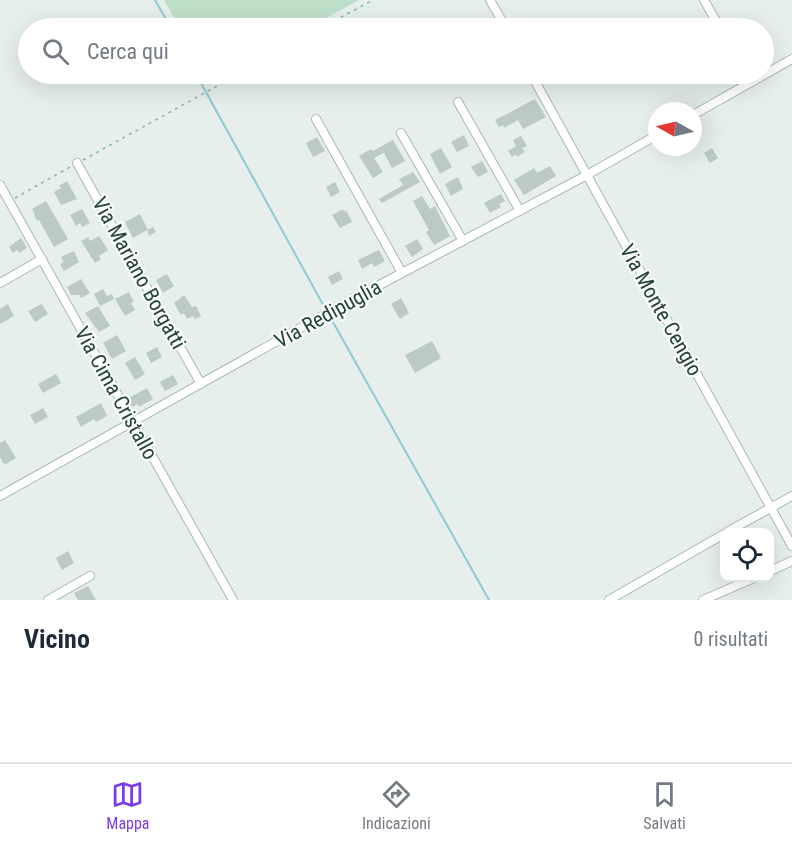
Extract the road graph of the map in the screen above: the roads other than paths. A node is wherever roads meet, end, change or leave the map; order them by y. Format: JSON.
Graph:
{"nodes":[{"id":1,"x":490,"y":0,"type":"edge"},
{"id":2,"x":704,"y":0,"type":"edge"},
{"id":3,"x":500,"y":18,"type":"edge"},
{"id":4,"x":714,"y":18,"type":"edge"},
{"id":5,"x":792,"y":58,"type":"edge"},
{"id":6,"x":774,"y":68,"type":"edge"},
{"id":7,"x":537,"y":84,"type":"edge"},
{"id":8,"x":747,"y":84,"type":"edge"},
{"id":9,"x":458,"y":102,"type":"dead end"},
{"id":10,"x":702,"y":110,"type":"edge"},
{"id":11,"x":316,"y":119,"type":"dead end"},
{"id":12,"x":401,"y":133,"type":"dead end"},
{"id":13,"x":648,"y":140,"type":"edge"},
{"id":14,"x":77,"y":163,"type":"road end"},
{"id":15,"x":587,"y":175,"type":"junction"},
{"id":16,"x":0,"y":185,"type":"edge"},
{"id":17,"x":520,"y":211,"type":"junction"},
{"id":18,"x":463,"y":241,"type":"junction"},
{"id":19,"x":42,"y":260,"type":"junction"},
{"id":20,"x":402,"y":273,"type":"junction"},
{"id":21,"x":0,"y":283,"type":"edge"},
{"id":22,"x":201,"y":384,"type":"junction"},
{"id":23,"x":133,"y":422,"type":"junction"},
{"id":24,"x":0,"y":496,"type":"edge"},
{"id":25,"x":792,"y":496,"type":"edge"},
{"id":26,"x":771,"y":508,"type":"junction"},
{"id":27,"x":735,"y":528,"type":"edge"},
{"id":28,"x":720,"y":536,"type":"edge"},
{"id":29,"x":792,"y":546,"type":"edge"},
{"id":30,"x":792,"y":561,"type":"edge"},
{"id":31,"x":774,"y":569,"type":"edge"},
{"id":32,"x":90,"y":576,"type":"dead end"},
{"id":33,"x":745,"y":582,"type":"edge"},
{"id":34,"x":48,"y":600,"type":"edge"},
{"id":35,"x":233,"y":600,"type":"edge"},
{"id":36,"x":609,"y":600,"type":"edge"},
{"id":37,"x":703,"y":600,"type":"edge"}],
"edges":[{"from":1,"to":3,"type":"street"},
{"from":2,"to":4,"type":"street"},
{"from":5,"to":6,"type":"street"},
{"from":7,"to":15,"type":"street","name":"Via Monte Cengio"},
{"from":8,"to":10,"type":"street"},
{"from":9,"to":17,"type":"street"},
{"from":11,"to":20,"type":"street"},
{"from":12,"to":18,"type":"street"},
{"from":13,"to":15,"type":"street","name":"Via Redipuglia"},
{"from":14,"to":22,"type":"street","name":"Via Mariano Borgatti"},
{"from":15,"to":17,"type":"street","name":"Via Redipuglia"},
{"from":15,"to":26,"type":"street","name":"Via Monte Cengio"},
{"from":16,"to":19,"type":"street","name":"Via Cima Cristallo"},
{"from":17,"to":18,"type":"street","name":"Via Redipuglia"},
{"from":18,"to":20,"type":"street","name":"Via Redipuglia"},
{"from":19,"to":21,"type":"street"},
{"from":19,"to":23,"type":"street","name":"Via Cima Cristallo"},
{"from":20,"to":22,"type":"street","name":"Via Redipuglia"},
{"from":22,"to":23,"type":"street","name":"Via Redipuglia"},
{"from":23,"to":24,"type":"street","name":"Via Redipuglia"},
{"from":23,"to":35,"type":"street","name":"Via Cima Cristallo"},
{"from":25,"to":26,"type":"street"},
{"from":26,"to":27,"type":"street"},
{"from":26,"to":29,"type":"street","name":"Via Monte Cengio"},
{"from":28,"to":36,"type":"street"},
{"from":30,"to":31,"type":"street"},
{"from":32,"to":34,"type":"street"},
{"from":33,"to":37,"type":"street"}]}
